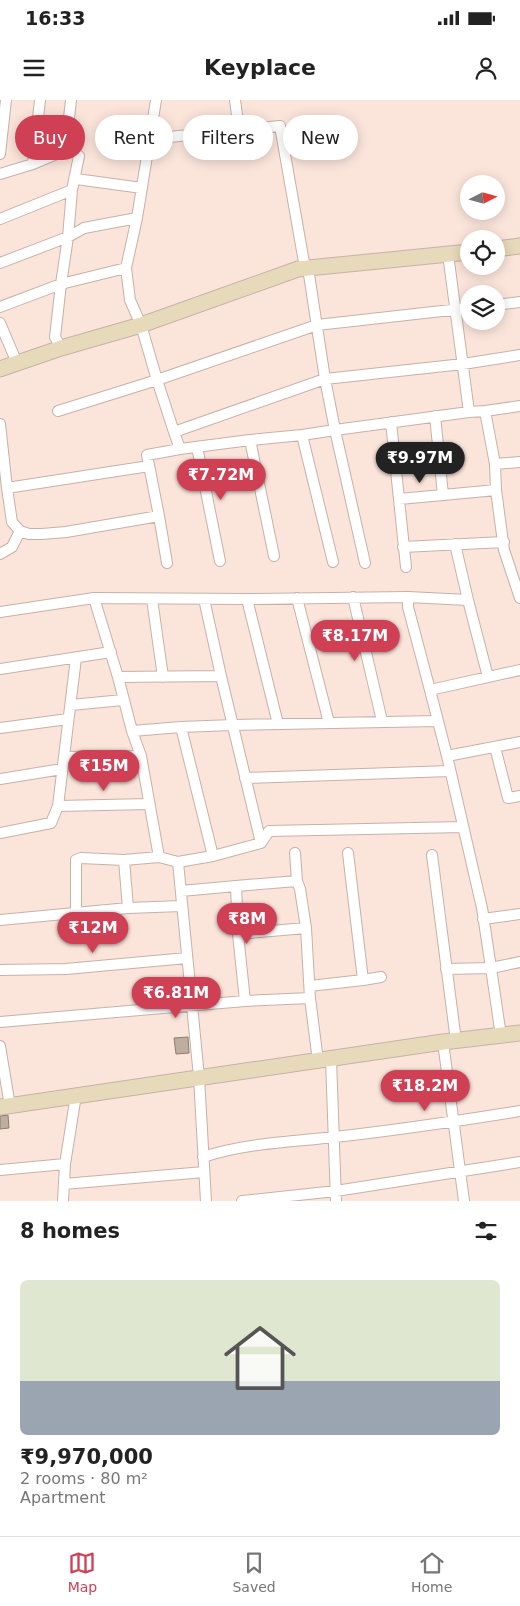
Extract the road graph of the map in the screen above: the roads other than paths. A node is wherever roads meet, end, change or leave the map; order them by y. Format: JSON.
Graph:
{"nodes":[{"id":1,"x":6,"y":100,"type":"edge"},
{"id":2,"x":40,"y":100,"type":"edge"},
{"id":3,"x":71,"y":100,"type":"edge"},
{"id":4,"x":156,"y":100,"type":"edge"},
{"id":5,"x":235,"y":100,"type":"edge"},
{"id":6,"x":153,"y":115,"type":"edge"},
{"id":7,"x":236,"y":115,"type":"edge"},
{"id":8,"x":273,"y":127,"type":"edge"},
{"id":9,"x":0,"y":154,"type":"edge"},
{"id":10,"x":78,"y":160,"type":"edge"},
{"id":11,"x":146,"y":160,"type":"edge"},
{"id":12,"x":33,"y":164,"type":"junction"},
{"id":13,"x":0,"y":174,"type":"edge"},
{"id":14,"x":76,"y":179,"type":"junction"},
{"id":15,"x":142,"y":188,"type":"junction"},
{"id":16,"x":72,"y":190,"type":"junction"},
{"id":17,"x":137,"y":218,"type":"junction"},
{"id":18,"x":0,"y":219,"type":"edge"},
{"id":19,"x":68,"y":237,"type":"junction"},
{"id":20,"x":520,"y":246,"type":"edge"},
{"id":21,"x":505,"y":248,"type":"edge"},
{"id":22,"x":460,"y":253,"type":"edge"},
{"id":23,"x":448,"y":254,"type":"junction"},
{"id":24,"x":0,"y":263,"type":"edge"},
{"id":25,"x":126,"y":268,"type":"junction"},
{"id":26,"x":307,"y":268,"type":"junction"},
{"id":27,"x":61,"y":284,"type":"junction"},
{"id":28,"x":520,"y":302,"type":"edge"},
{"id":29,"x":505,"y":304,"type":"edge"},
{"id":30,"x":0,"y":307,"type":"edge"},
{"id":31,"x":460,"y":309,"type":"edge"},
{"id":32,"x":455,"y":310,"type":"junction"},
{"id":33,"x":0,"y":323,"type":"edge"},
{"id":34,"x":141,"y":325,"type":"junction"},
{"id":35,"x":317,"y":325,"type":"junction"},
{"id":36,"x":61,"y":348,"type":"junction"},
{"id":37,"x":520,"y":356,"type":"edge"},
{"id":38,"x":17,"y":362,"type":"junction"},
{"id":39,"x":463,"y":364,"type":"junction"},
{"id":40,"x":0,"y":369,"type":"edge"},
{"id":41,"x":325,"y":379,"type":"junction"},
{"id":42,"x":157,"y":380,"type":"junction"},
{"id":43,"x":520,"y":406,"type":"edge"},
{"id":44,"x":58,"y":411,"type":"dead end"},
{"id":45,"x":485,"y":411,"type":"junction"},
{"id":46,"x":469,"y":412,"type":"junction"},
{"id":47,"x":435,"y":416,"type":"junction"},
{"id":48,"x":390,"y":422,"type":"junction"},
{"id":49,"x":0,"y":424,"type":"edge"},
{"id":50,"x":335,"y":430,"type":"junction"},
{"id":51,"x":174,"y":432,"type":"junction"},
{"id":52,"x":302,"y":434,"type":"junction"},
{"id":53,"x":250,"y":440,"type":"junction"},
{"id":54,"x":197,"y":447,"type":"junction"},
{"id":55,"x":180,"y":449,"type":"junction"},
{"id":56,"x":2,"y":457,"type":"edge"},
{"id":57,"x":520,"y":462,"type":"edge"},
{"id":58,"x":495,"y":464,"type":"junction"},
{"id":59,"x":149,"y":466,"type":"junction"},
{"id":60,"x":6,"y":488,"type":"junction"},
{"id":61,"x":496,"y":490,"type":"junction"},
{"id":62,"x":444,"y":495,"type":"junction"},
{"id":63,"x":399,"y":499,"type":"junction"},
{"id":64,"x":159,"y":516,"type":"junction"},
{"id":65,"x":20,"y":531,"type":"junction"},
{"id":66,"x":504,"y":542,"type":"junction"},
{"id":67,"x":455,"y":544,"type":"junction"},
{"id":68,"x":403,"y":547,"type":"junction"},
{"id":69,"x":0,"y":554,"type":"edge"},
{"id":70,"x":274,"y":556,"type":"dead end"},
{"id":71,"x":220,"y":560,"type":"dead end"},
{"id":72,"x":334,"y":562,"type":"dead end"},
{"id":73,"x":166,"y":563,"type":"dead end"},
{"id":74,"x":365,"y":563,"type":"dead end"},
{"id":75,"x":406,"y":567,"type":"dead end"},
{"id":76,"x":408,"y":597,"type":"junction"},
{"id":77,"x":94,"y":598,"type":"junction"},
{"id":78,"x":297,"y":598,"type":"junction"},
{"id":79,"x":353,"y":598,"type":"junction"},
{"id":80,"x":520,"y":598,"type":"edge"},
{"id":81,"x":152,"y":599,"type":"junction"},
{"id":82,"x":204,"y":599,"type":"junction"},
{"id":83,"x":247,"y":599,"type":"junction"},
{"id":84,"x":468,"y":600,"type":"junction"},
{"id":85,"x":0,"y":612,"type":"edge"},
{"id":86,"x":111,"y":652,"type":"junction"},
{"id":87,"x":76,"y":658,"type":"junction"},
{"id":88,"x":0,"y":670,"type":"edge"},
{"id":89,"x":520,"y":670,"type":"edge"},
{"id":90,"x":220,"y":676,"type":"junction"},
{"id":91,"x":488,"y":676,"type":"junction"},
{"id":92,"x":118,"y":677,"type":"junction"},
{"id":93,"x":163,"y":677,"type":"junction"},
{"id":94,"x":430,"y":690,"type":"junction"},
{"id":95,"x":123,"y":700,"type":"junction"},
{"id":96,"x":71,"y":705,"type":"junction"},
{"id":97,"x":68,"y":719,"type":"junction"},
{"id":98,"x":382,"y":721,"type":"junction"},
{"id":99,"x":438,"y":721,"type":"junction"},
{"id":100,"x":329,"y":723,"type":"junction"},
{"id":101,"x":278,"y":724,"type":"junction"},
{"id":102,"x":232,"y":725,"type":"junction"},
{"id":103,"x":181,"y":727,"type":"junction"},
{"id":104,"x":0,"y":728,"type":"edge"},
{"id":105,"x":132,"y":731,"type":"junction"},
{"id":106,"x":520,"y":742,"type":"edge"},
{"id":107,"x":496,"y":747,"type":"junction"},
{"id":108,"x":141,"y":756,"type":"junction"},
{"id":109,"x":447,"y":756,"type":"junction"},
{"id":110,"x":64,"y":757,"type":"junction"},
{"id":111,"x":62,"y":769,"type":"junction"},
{"id":112,"x":450,"y":771,"type":"junction"},
{"id":113,"x":245,"y":778,"type":"junction"},
{"id":114,"x":0,"y":779,"type":"edge"},
{"id":115,"x":520,"y":796,"type":"edge"},
{"id":116,"x":149,"y":804,"type":"junction"},
{"id":117,"x":58,"y":806,"type":"junction"},
{"id":118,"x":463,"y":827,"type":"junction"},
{"id":119,"x":0,"y":833,"type":"edge"},
{"id":120,"x":261,"y":843,"type":"junction"},
{"id":121,"x":295,"y":853,"type":"dead end"},
{"id":122,"x":348,"y":853,"type":"dead end"},
{"id":123,"x":432,"y":855,"type":"dead end"},
{"id":124,"x":213,"y":856,"type":"junction"},
{"id":125,"x":159,"y":857,"type":"junction"},
{"id":126,"x":124,"y":860,"type":"junction"},
{"id":127,"x":178,"y":862,"type":"junction"},
{"id":128,"x":297,"y":881,"type":"junction"},
{"id":129,"x":236,"y":886,"type":"junction"},
{"id":130,"x":181,"y":891,"type":"junction"},
{"id":131,"x":181,"y":906,"type":"junction"},
{"id":132,"x":128,"y":908,"type":"junction"},
{"id":133,"x":76,"y":914,"type":"junction"},
{"id":134,"x":520,"y":914,"type":"edge"},
{"id":135,"x":483,"y":919,"type":"junction"},
{"id":136,"x":0,"y":920,"type":"edge"},
{"id":137,"x":306,"y":928,"type":"junction"},
{"id":138,"x":238,"y":934,"type":"junction"},
{"id":139,"x":187,"y":958,"type":"junction"},
{"id":140,"x":520,"y":962,"type":"edge"},
{"id":141,"x":491,"y":968,"type":"junction"},
{"id":142,"x":446,"y":969,"type":"junction"},
{"id":143,"x":0,"y":970,"type":"edge"},
{"id":144,"x":381,"y":978,"type":"dead end"},
{"id":145,"x":363,"y":980,"type":"junction"},
{"id":146,"x":310,"y":986,"type":"junction"},
{"id":147,"x":310,"y":998,"type":"junction"},
{"id":148,"x":245,"y":1001,"type":"junction"},
{"id":149,"x":192,"y":1006,"type":"junction"},
{"id":150,"x":0,"y":1022,"type":"edge"},
{"id":151,"x":520,"y":1033,"type":"edge"},
{"id":152,"x":501,"y":1036,"type":"junction"},
{"id":153,"x":449,"y":1041,"type":"junction"},
{"id":154,"x":0,"y":1046,"type":"edge"},
{"id":155,"x":324,"y":1060,"type":"junction"},
{"id":156,"x":199,"y":1077,"type":"junction"},
{"id":157,"x":76,"y":1094,"type":"junction"},
{"id":158,"x":5,"y":1106,"type":"edge"},
{"id":159,"x":520,"y":1112,"type":"edge"},
{"id":160,"x":454,"y":1121,"type":"junction"},
{"id":161,"x":334,"y":1137,"type":"junction"},
{"id":162,"x":203,"y":1157,"type":"junction"},
{"id":163,"x":520,"y":1162,"type":"edge"},
{"id":164,"x":65,"y":1164,"type":"junction"},
{"id":165,"x":0,"y":1170,"type":"edge"},
{"id":166,"x":204,"y":1172,"type":"junction"},
{"id":167,"x":460,"y":1172,"type":"junction"},
{"id":168,"x":64,"y":1184,"type":"junction"},
{"id":169,"x":336,"y":1196,"type":"edge"},
{"id":170,"x":63,"y":1201,"type":"edge"},
{"id":171,"x":206,"y":1201,"type":"edge"},
{"id":172,"x":242,"y":1201,"type":"edge"},
{"id":173,"x":464,"y":1201,"type":"edge"}],
"edges":[{"from":1,"to":9,"type":"street"},
{"from":2,"to":12,"type":"street"},
{"from":3,"to":12,"type":"street"},
{"from":4,"to":6,"type":"street"},
{"from":5,"to":7,"type":"street"},
{"from":8,"to":26,"type":"street"},
{"from":10,"to":14,"type":"street"},
{"from":11,"to":15,"type":"street"},
{"from":12,"to":13,"type":"street"},
{"from":14,"to":15,"type":"street"},
{"from":14,"to":16,"type":"street"},
{"from":15,"to":17,"type":"street"},
{"from":16,"to":18,"type":"street"},
{"from":16,"to":19,"type":"street"},
{"from":17,"to":19,"type":"street"},
{"from":17,"to":25,"type":"street"},
{"from":19,"to":24,"type":"street"},
{"from":19,"to":27,"type":"street"},
{"from":20,"to":21,"type":"street"},
{"from":22,"to":23,"type":"street"},
{"from":23,"to":26,"type":"street"},
{"from":23,"to":32,"type":"street"},
{"from":25,"to":27,"type":"street"},
{"from":25,"to":34,"type":"street"},
{"from":26,"to":34,"type":"street"},
{"from":26,"to":35,"type":"street"},
{"from":27,"to":30,"type":"street"},
{"from":27,"to":36,"type":"street"},
{"from":28,"to":29,"type":"street"},
{"from":31,"to":32,"type":"street"},
{"from":32,"to":35,"type":"street"},
{"from":32,"to":39,"type":"street"},
{"from":33,"to":38,"type":"street"},
{"from":34,"to":36,"type":"street"},
{"from":34,"to":42,"type":"street"},
{"from":35,"to":41,"type":"street"},
{"from":35,"to":42,"type":"street"},
{"from":36,"to":38,"type":"street"},
{"from":37,"to":39,"type":"street"},
{"from":38,"to":40,"type":"street"},
{"from":39,"to":41,"type":"street"},
{"from":39,"to":46,"type":"street"},
{"from":41,"to":50,"type":"street"},
{"from":41,"to":51,"type":"street"},
{"from":42,"to":44,"type":"street"},
{"from":42,"to":51,"type":"street"},
{"from":43,"to":45,"type":"street"},
{"from":45,"to":46,"type":"street"},
{"from":45,"to":58,"type":"street"},
{"from":46,"to":47,"type":"street"},
{"from":47,"to":48,"type":"street"},
{"from":47,"to":62,"type":"street"},
{"from":48,"to":50,"type":"street"},
{"from":48,"to":63,"type":"street"},
{"from":49,"to":56,"type":"street"},
{"from":50,"to":52,"type":"street"},
{"from":50,"to":74,"type":"street"},
{"from":51,"to":55,"type":"street"},
{"from":52,"to":53,"type":"street"},
{"from":52,"to":72,"type":"street"},
{"from":53,"to":54,"type":"street"},
{"from":53,"to":70,"type":"street"},
{"from":54,"to":55,"type":"street"},
{"from":54,"to":71,"type":"street"},
{"from":55,"to":59,"type":"street"},
{"from":56,"to":60,"type":"street"},
{"from":57,"to":58,"type":"street"},
{"from":58,"to":61,"type":"street"},
{"from":59,"to":60,"type":"street"},
{"from":59,"to":64,"type":"street"},
{"from":60,"to":65,"type":"street"},
{"from":61,"to":62,"type":"street"},
{"from":61,"to":66,"type":"street"},
{"from":62,"to":63,"type":"street"},
{"from":63,"to":68,"type":"street"},
{"from":64,"to":65,"type":"street"},
{"from":64,"to":73,"type":"street"},
{"from":65,"to":69,"type":"street"},
{"from":66,"to":67,"type":"street"},
{"from":66,"to":80,"type":"street"},
{"from":67,"to":68,"type":"street"},
{"from":67,"to":84,"type":"street"},
{"from":68,"to":75,"type":"street"},
{"from":76,"to":79,"type":"street"},
{"from":76,"to":84,"type":"street"},
{"from":76,"to":94,"type":"street"},
{"from":77,"to":81,"type":"street"},
{"from":77,"to":85,"type":"street"},
{"from":77,"to":86,"type":"street"},
{"from":78,"to":79,"type":"street"},
{"from":78,"to":83,"type":"street"},
{"from":78,"to":100,"type":"street"},
{"from":79,"to":98,"type":"street"},
{"from":81,"to":82,"type":"street"},
{"from":81,"to":93,"type":"street"},
{"from":82,"to":83,"type":"street"},
{"from":82,"to":90,"type":"street"},
{"from":83,"to":101,"type":"street"},
{"from":84,"to":91,"type":"street"},
{"from":86,"to":87,"type":"street"},
{"from":86,"to":92,"type":"street"},
{"from":87,"to":88,"type":"street"},
{"from":87,"to":96,"type":"street"},
{"from":89,"to":91,"type":"street"},
{"from":90,"to":93,"type":"street"},
{"from":90,"to":102,"type":"street"},
{"from":91,"to":94,"type":"street"},
{"from":92,"to":93,"type":"street"},
{"from":92,"to":95,"type":"street"},
{"from":94,"to":99,"type":"street"},
{"from":95,"to":96,"type":"street"},
{"from":95,"to":105,"type":"street"},
{"from":96,"to":97,"type":"street"},
{"from":97,"to":104,"type":"street"},
{"from":97,"to":110,"type":"street"},
{"from":98,"to":99,"type":"street"},
{"from":98,"to":100,"type":"street"},
{"from":99,"to":109,"type":"street"},
{"from":100,"to":101,"type":"street"},
{"from":101,"to":102,"type":"street"},
{"from":102,"to":103,"type":"street"},
{"from":102,"to":113,"type":"street"},
{"from":103,"to":105,"type":"street"},
{"from":103,"to":124,"type":"street"},
{"from":105,"to":108,"type":"street"},
{"from":106,"to":107,"type":"street"},
{"from":107,"to":109,"type":"street"},
{"from":107,"to":115,"type":"street"},
{"from":108,"to":110,"type":"street"},
{"from":108,"to":116,"type":"street"},
{"from":109,"to":112,"type":"street"},
{"from":110,"to":111,"type":"street"},
{"from":111,"to":114,"type":"street"},
{"from":111,"to":117,"type":"street"},
{"from":112,"to":113,"type":"street"},
{"from":112,"to":118,"type":"street"},
{"from":113,"to":120,"type":"street"},
{"from":116,"to":117,"type":"street"},
{"from":116,"to":125,"type":"street"},
{"from":117,"to":119,"type":"street"},
{"from":118,"to":120,"type":"street"},
{"from":118,"to":135,"type":"street"},
{"from":120,"to":124,"type":"street"},
{"from":121,"to":128,"type":"street"},
{"from":122,"to":145,"type":"street"},
{"from":123,"to":142,"type":"street"},
{"from":124,"to":127,"type":"street"},
{"from":125,"to":126,"type":"street"},
{"from":125,"to":127,"type":"street"},
{"from":126,"to":132,"type":"street"},
{"from":126,"to":133,"type":"street"},
{"from":127,"to":130,"type":"street"},
{"from":128,"to":129,"type":"street"},
{"from":128,"to":137,"type":"street"},
{"from":129,"to":130,"type":"street"},
{"from":129,"to":138,"type":"street"},
{"from":130,"to":131,"type":"street"},
{"from":131,"to":132,"type":"street"},
{"from":131,"to":139,"type":"street"},
{"from":132,"to":133,"type":"street"},
{"from":133,"to":136,"type":"street"},
{"from":134,"to":135,"type":"street"},
{"from":135,"to":141,"type":"street"},
{"from":137,"to":138,"type":"street"},
{"from":137,"to":146,"type":"street"},
{"from":138,"to":148,"type":"street"},
{"from":139,"to":143,"type":"street"},
{"from":139,"to":149,"type":"street"},
{"from":140,"to":141,"type":"street"},
{"from":141,"to":142,"type":"street"},
{"from":141,"to":152,"type":"street"},
{"from":142,"to":153,"type":"street"},
{"from":144,"to":145,"type":"street"},
{"from":145,"to":146,"type":"street"},
{"from":146,"to":147,"type":"street"},
{"from":147,"to":148,"type":"street"},
{"from":147,"to":155,"type":"street"},
{"from":148,"to":149,"type":"street"},
{"from":149,"to":150,"type":"street"},
{"from":149,"to":156,"type":"street"},
{"from":151,"to":152,"type":"street"},
{"from":152,"to":153,"type":"street"},
{"from":153,"to":155,"type":"street"},
{"from":153,"to":160,"type":"street"},
{"from":154,"to":158,"type":"street"},
{"from":155,"to":156,"type":"street"},
{"from":155,"to":161,"type":"street"},
{"from":156,"to":157,"type":"street"},
{"from":156,"to":162,"type":"street"},
{"from":157,"to":158,"type":"street"},
{"from":157,"to":164,"type":"street"},
{"from":159,"to":160,"type":"street"},
{"from":160,"to":161,"type":"street"},
{"from":160,"to":167,"type":"street"},
{"from":161,"to":162,"type":"street"},
{"from":161,"to":169,"type":"street"},
{"from":162,"to":166,"type":"street"},
{"from":163,"to":167,"type":"street"},
{"from":164,"to":165,"type":"street"},
{"from":164,"to":168,"type":"street"},
{"from":166,"to":168,"type":"street"},
{"from":166,"to":171,"type":"street"},
{"from":167,"to":169,"type":"street"},
{"from":167,"to":173,"type":"street"},
{"from":168,"to":170,"type":"street"},
{"from":169,"to":172,"type":"street"}]}
